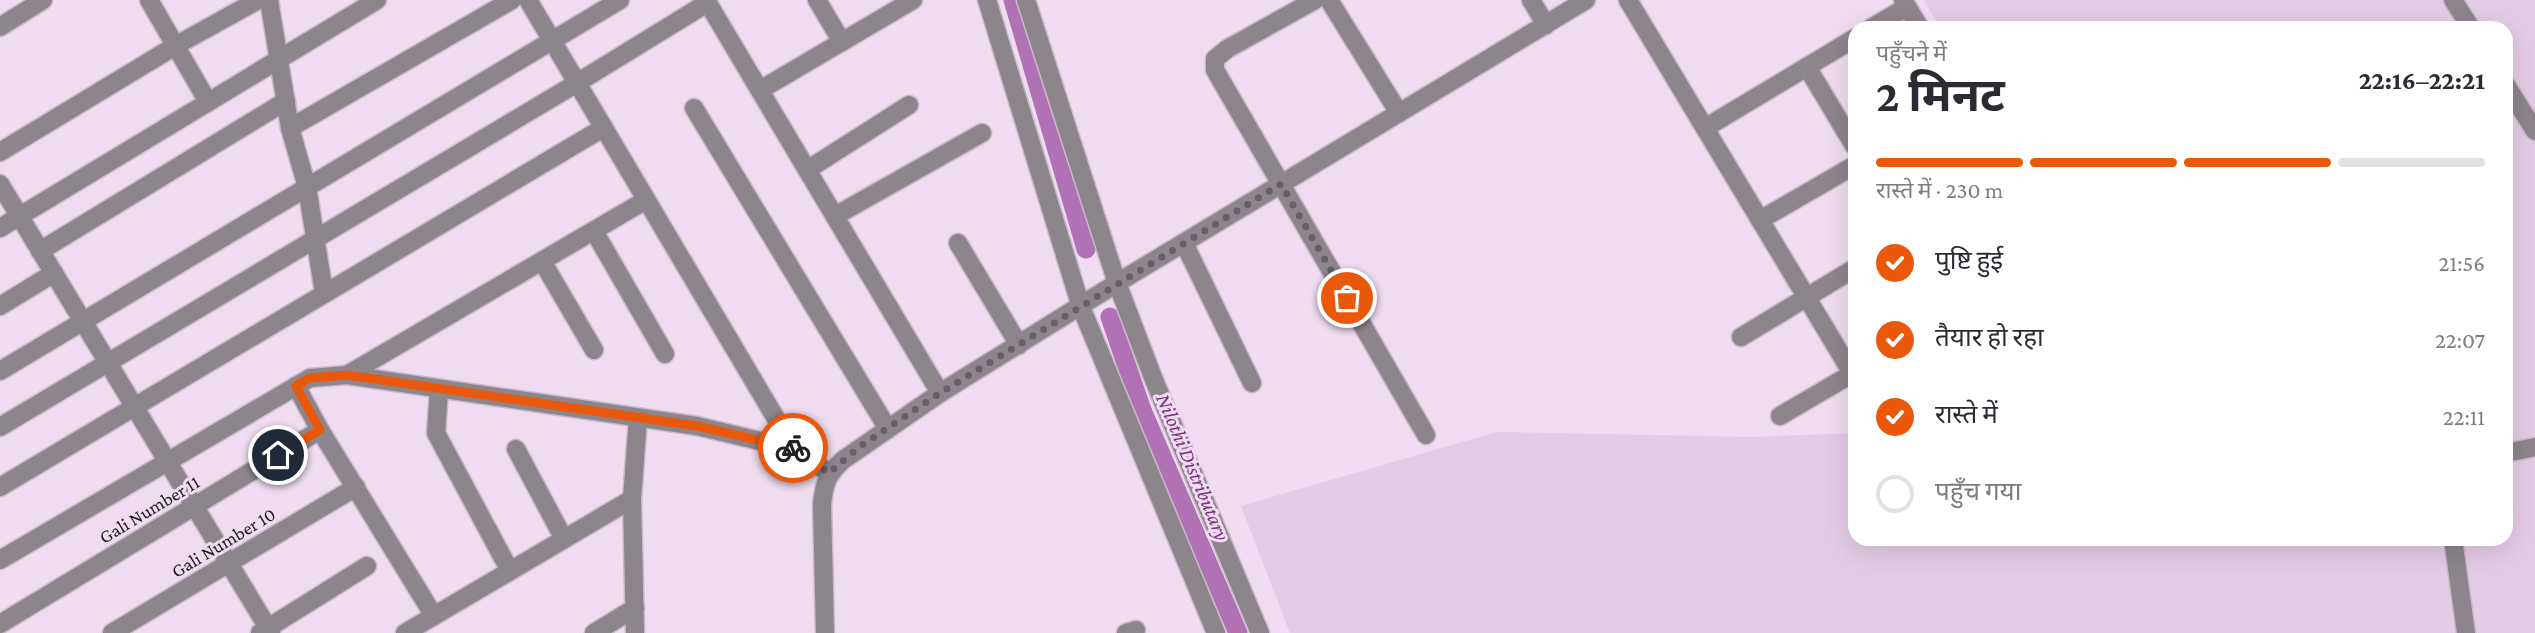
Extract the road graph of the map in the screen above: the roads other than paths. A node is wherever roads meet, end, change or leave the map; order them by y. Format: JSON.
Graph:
{"nodes":[{"id":1,"x":43,"y":0,"type":"edge"},
{"id":2,"x":149,"y":0,"type":"edge"},
{"id":3,"x":258,"y":0,"type":"edge"},
{"id":4,"x":269,"y":0,"type":"edge"},
{"id":5,"x":377,"y":0,"type":"edge"},
{"id":6,"x":512,"y":0,"type":"edge"},
{"id":7,"x":528,"y":0,"type":"edge"},
{"id":8,"x":620,"y":0,"type":"edge"},
{"id":9,"x":817,"y":0,"type":"edge"},
{"id":10,"x":913,"y":0,"type":"edge"},
{"id":11,"x":988,"y":0,"type":"edge"},
{"id":12,"x":1026,"y":0,"type":"edge"},
{"id":13,"x":1315,"y":0,"type":"edge"},
{"id":14,"x":1329,"y":0,"type":"edge"},
{"id":15,"x":1531,"y":0,"type":"edge"},
{"id":16,"x":1586,"y":0,"type":"edge"},
{"id":17,"x":1628,"y":0,"type":"edge"},
{"id":18,"x":2453,"y":0,"type":"edge"},
{"id":19,"x":707,"y":1,"type":"edge"},
{"id":20,"x":1905,"y":3,"type":"edge"},
{"id":21,"x":1881,"y":21,"type":"edge"},
{"id":22,"x":1916,"y":21,"type":"edge"},
{"id":23,"x":2466,"y":21,"type":"edge"},
{"id":24,"x":1546,"y":25,"type":"junction"},
{"id":25,"x":0,"y":27,"type":"edge"},
{"id":26,"x":552,"y":41,"type":"junction"},
{"id":27,"x":842,"y":42,"type":"junction"},
{"id":28,"x":1848,"y":42,"type":"edge"},
{"id":29,"x":175,"y":46,"type":"junction"},
{"id":30,"x":279,"y":59,"type":"junction"},
{"id":31,"x":1807,"y":67,"type":"junction"},
{"id":32,"x":577,"y":83,"type":"junction"},
{"id":33,"x":760,"y":90,"type":"junction"},
{"id":34,"x":2513,"y":96,"type":"edge"},
{"id":35,"x":208,"y":102,"type":"junction"},
{"id":36,"x":286,"y":102,"type":"junction"},
{"id":37,"x":909,"y":106,"type":"dead end"},
{"id":38,"x":694,"y":108,"type":"dead end"},
{"id":39,"x":1399,"y":113,"type":"junction"},
{"id":40,"x":290,"y":128,"type":"junction"},
{"id":41,"x":603,"y":128,"type":"junction"},
{"id":42,"x":1704,"y":128,"type":"junction"},
{"id":43,"x":2535,"y":131,"type":"edge"},
{"id":44,"x":982,"y":134,"type":"dead end"},
{"id":45,"x":1848,"y":135,"type":"edge"},
{"id":46,"x":0,"y":152,"type":"edge"},
{"id":47,"x":1848,"y":168,"type":"edge"},
{"id":48,"x":807,"y":170,"type":"junction"},
{"id":49,"x":0,"y":184,"type":"edge"},
{"id":50,"x":1281,"y":184,"type":"junction"},
{"id":51,"x":307,"y":187,"type":"junction"},
{"id":52,"x":646,"y":200,"type":"junction"},
{"id":53,"x":19,"y":216,"type":"junction"},
{"id":54,"x":835,"y":216,"type":"junction"},
{"id":55,"x":1760,"y":220,"type":"junction"},
{"id":56,"x":0,"y":228,"type":"edge"},
{"id":57,"x":594,"y":231,"type":"junction"},
{"id":58,"x":315,"y":238,"type":"junction"},
{"id":59,"x":958,"y":243,"type":"dead end"},
{"id":60,"x":1184,"y":243,"type":"junction"},
{"id":61,"x":40,"y":251,"type":"junction"},
{"id":62,"x":542,"y":261,"type":"junction"},
{"id":63,"x":1848,"y":272,"type":"edge"},
{"id":64,"x":54,"y":273,"type":"junction"},
{"id":65,"x":1118,"y":283,"type":"junction"},
{"id":66,"x":324,"y":293,"type":"junction"},
{"id":67,"x":1806,"y":298,"type":"junction"},
{"id":68,"x":0,"y":306,"type":"edge"},
{"id":69,"x":1081,"y":307,"type":"junction"},
{"id":70,"x":83,"y":321,"type":"junction"},
{"id":71,"x":1741,"y":337,"type":"dead end"},
{"id":72,"x":1018,"y":345,"type":"junction"},
{"id":73,"x":594,"y":350,"type":"dead end"},
{"id":74,"x":665,"y":354,"type":"dead end"},
{"id":75,"x":107,"y":362,"type":"junction"},
{"id":76,"x":1848,"y":364,"type":"edge"},
{"id":77,"x":0,"y":371,"type":"edge"},
{"id":78,"x":347,"y":375,"type":"junction"},
{"id":79,"x":1848,"y":377,"type":"edge"},
{"id":80,"x":1252,"y":383,"type":"dead end"},
{"id":81,"x":296,"y":386,"type":"junction"},
{"id":82,"x":439,"y":390,"type":"junction"},
{"id":83,"x":940,"y":393,"type":"junction"},
{"id":84,"x":134,"y":406,"type":"junction"},
{"id":85,"x":1780,"y":416,"type":"dead end"},
{"id":86,"x":638,"y":418,"type":"junction"},
{"id":87,"x":0,"y":427,"type":"edge"},
{"id":88,"x":888,"y":429,"type":"junction"},
{"id":89,"x":320,"y":430,"type":"junction"},
{"id":90,"x":1426,"y":435,"type":"dead end"},
{"id":91,"x":2535,"y":447,"type":"edge"},
{"id":92,"x":516,"y":449,"type":"dead end"},
{"id":93,"x":794,"y":449,"type":"junction"},
{"id":94,"x":2513,"y":452,"type":"edge"},
{"id":95,"x":167,"y":460,"type":"junction"},
{"id":96,"x":829,"y":473,"type":"junction"},
{"id":97,"x":356,"y":487,"type":"junction"},
{"id":98,"x":0,"y":488,"type":"edge"},
{"id":99,"x":632,"y":499,"type":"junction"},
{"id":100,"x":194,"y":505,"type":"junction"},
{"id":101,"x":564,"y":539,"type":"junction"},
{"id":102,"x":2454,"y":546,"type":"edge"},
{"id":103,"x":0,"y":560,"type":"edge"},
{"id":104,"x":229,"y":563,"type":"junction"},
{"id":105,"x":367,"y":566,"type":"dead end"},
{"id":106,"x":510,"y":571,"type":"junction"},
{"id":107,"x":635,"y":608,"type":"junction"},
{"id":108,"x":434,"y":616,"type":"junction"},
{"id":109,"x":0,"y":624,"type":"edge"},
{"id":110,"x":267,"y":631,"type":"edge"},
{"id":111,"x":112,"y":633,"type":"edge"},
{"id":112,"x":405,"y":633,"type":"edge"},
{"id":113,"x":594,"y":633,"type":"edge"},
{"id":114,"x":635,"y":633,"type":"edge"},
{"id":115,"x":825,"y":633,"type":"edge"},
{"id":116,"x":1216,"y":633,"type":"edge"},
{"id":117,"x":1260,"y":633,"type":"edge"},
{"id":118,"x":2466,"y":633,"type":"edge"}],
"edges":[{"from":1,"to":25,"type":"street"},
{"from":2,"to":29,"type":"street"},
{"from":3,"to":29,"type":"street"},
{"from":4,"to":30,"type":"street"},
{"from":5,"to":30,"type":"street"},
{"from":6,"to":40,"type":"street"},
{"from":7,"to":26,"type":"street"},
{"from":8,"to":26,"type":"street"},
{"from":9,"to":27,"type":"street"},
{"from":10,"to":27,"type":"street"},
{"from":11,"to":69,"type":"street"},
{"from":12,"to":65,"type":"street"},
{"from":13,"to":50,"type":"street"},
{"from":14,"to":39,"type":"street"},
{"from":15,"to":24,"type":"street"},
{"from":16,"to":24,"type":"street"},
{"from":17,"to":42,"type":"street"},
{"from":18,"to":23,"type":"street"},
{"from":19,"to":32,"type":"street"},
{"from":19,"to":33,"type":"street"},
{"from":20,"to":21,"type":"street"},
{"from":20,"to":22,"type":"street"},
{"from":24,"to":39,"type":"street"},
{"from":26,"to":32,"type":"street"},
{"from":26,"to":51,"type":"street"},
{"from":27,"to":33,"type":"street"},
{"from":28,"to":31,"type":"street"},
{"from":29,"to":35,"type":"street"},
{"from":29,"to":46,"type":"street"},
{"from":30,"to":35,"type":"street"},
{"from":30,"to":36,"type":"street"},
{"from":31,"to":42,"type":"street"},
{"from":31,"to":45,"type":"street"},
{"from":32,"to":41,"type":"street"},
{"from":32,"to":58,"type":"street"},
{"from":33,"to":48,"type":"street"},
{"from":34,"to":43,"type":"street"},
{"from":35,"to":53,"type":"street"},
{"from":36,"to":40,"type":"street"},
{"from":36,"to":61,"type":"street"},
{"from":37,"to":48,"type":"street"},
{"from":38,"to":88,"type":"street"},
{"from":39,"to":50,"type":"street"},
{"from":40,"to":51,"type":"street"},
{"from":41,"to":52,"type":"street"},
{"from":41,"to":66,"type":"street"},
{"from":42,"to":55,"type":"street"},
{"from":44,"to":54,"type":"street"},
{"from":47,"to":55,"type":"street"},
{"from":48,"to":54,"type":"street"},
{"from":49,"to":53,"type":"street"},
{"from":50,"to":60,"type":"street"},
{"from":50,"to":90,"type":"street"},
{"from":51,"to":58,"type":"street"},
{"from":51,"to":70,"type":"street"},
{"from":52,"to":57,"type":"street"},
{"from":52,"to":93,"type":"street"},
{"from":53,"to":56,"type":"street"},
{"from":53,"to":61,"type":"street"},
{"from":54,"to":83,"type":"street"},
{"from":55,"to":67,"type":"street"},
{"from":57,"to":62,"type":"street"},
{"from":57,"to":74,"type":"street"},
{"from":58,"to":66,"type":"street"},
{"from":58,"to":75,"type":"street"},
{"from":59,"to":72,"type":"street"},
{"from":60,"to":65,"type":"street"},
{"from":60,"to":80,"type":"street"},
{"from":61,"to":64,"type":"street"},
{"from":62,"to":73,"type":"street"},
{"from":62,"to":78,"type":"street"},
{"from":63,"to":67,"type":"street"},
{"from":64,"to":68,"type":"street"},
{"from":64,"to":70,"type":"street"},
{"from":65,"to":69,"type":"street"},
{"from":65,"to":117,"type":"street"},
{"from":66,"to":84,"type":"street"},
{"from":67,"to":71,"type":"street"},
{"from":67,"to":76,"type":"street"},
{"from":69,"to":72,"type":"street"},
{"from":69,"to":116,"type":"street"},
{"from":70,"to":75,"type":"street"},
{"from":70,"to":77,"type":"street"},
{"from":72,"to":83,"type":"street"},
{"from":75,"to":84,"type":"street"},
{"from":75,"to":87,"type":"street"},
{"from":78,"to":81,"type":"street"},
{"from":78,"to":82,"type":"street"},
{"from":79,"to":85,"type":"street"},
{"from":81,"to":89,"type":"street"},
{"from":81,"to":95,"type":"street"},
{"from":82,"to":86,"type":"street"},
{"from":82,"to":106,"type":"street"},
{"from":83,"to":88,"type":"street"},
{"from":84,"to":95,"type":"street"},
{"from":84,"to":98,"type":"street"},
{"from":86,"to":93,"type":"street"},
{"from":86,"to":99,"type":"street"},
{"from":88,"to":96,"type":"street"},
{"from":89,"to":97,"type":"street"},
{"from":89,"to":100,"type":"street","name":"Gali Number 11"},
{"from":91,"to":94,"type":"street"},
{"from":92,"to":101,"type":"street"},
{"from":93,"to":96,"type":"street"},
{"from":95,"to":100,"type":"street"},
{"from":95,"to":103,"type":"street"},
{"from":96,"to":115,"type":"street"},
{"from":97,"to":104,"type":"street","name":"Gali Number 10"},
{"from":97,"to":108,"type":"street"},
{"from":99,"to":101,"type":"street"},
{"from":99,"to":107,"type":"street"},
{"from":100,"to":104,"type":"street"},
{"from":100,"to":109,"type":"street","name":"Gali Number 11"},
{"from":101,"to":106,"type":"street"},
{"from":102,"to":118,"type":"street"},
{"from":104,"to":110,"type":"street"},
{"from":104,"to":111,"type":"street","name":"Gali Number 10"},
{"from":105,"to":110,"type":"street"},
{"from":106,"to":108,"type":"street"},
{"from":107,"to":113,"type":"street"},
{"from":107,"to":114,"type":"street"},
{"from":108,"to":112,"type":"street"}]}
